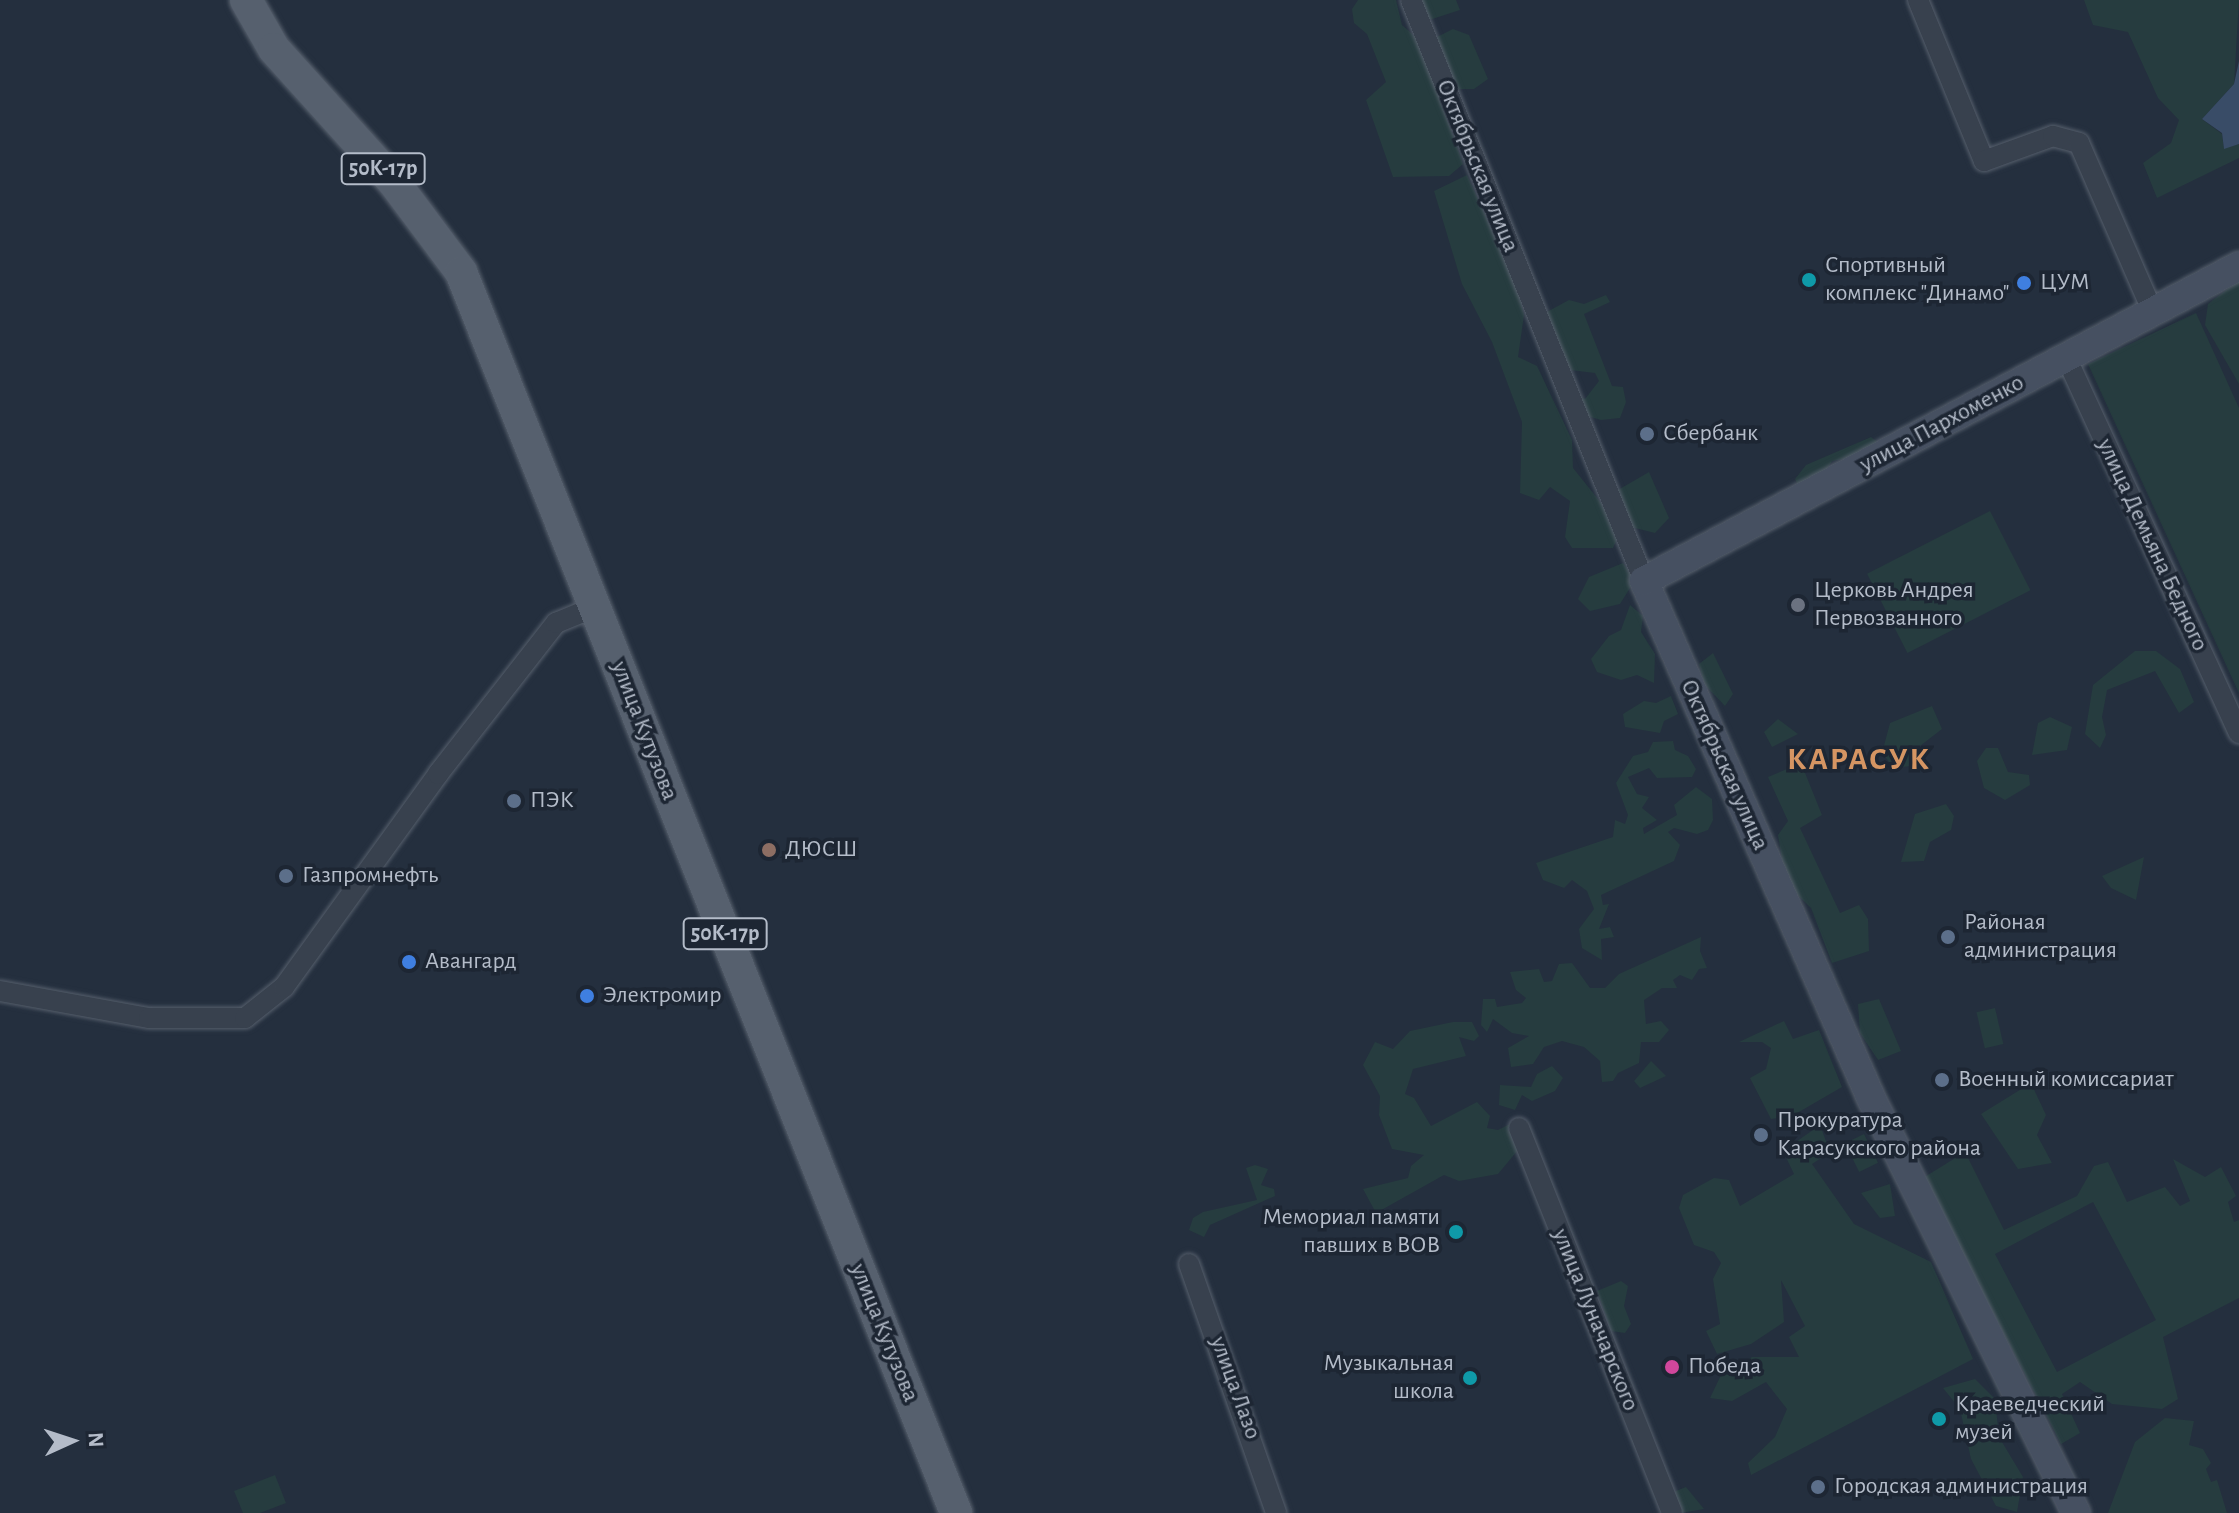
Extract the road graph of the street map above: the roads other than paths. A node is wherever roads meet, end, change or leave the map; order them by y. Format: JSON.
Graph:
{"nodes":[{"id":1,"x":246,"y":0,"type":"edge"},
{"id":2,"x":1411,"y":0,"type":"edge"},
{"id":3,"x":1918,"y":0,"type":"edge"},
{"id":4,"x":2239,"y":266,"type":"edge"},
{"id":5,"x":2153,"y":312,"type":"junction"},
{"id":6,"x":2066,"y":357,"type":"junction"},
{"id":7,"x":1644,"y":581,"type":"junction"},
{"id":8,"x":595,"y":607,"type":"junction"},
{"id":9,"x":2239,"y":733,"type":"edge"},
{"id":10,"x":0,"y":991,"type":"edge"},
{"id":11,"x":1519,"y":1128,"type":"dead end"},
{"id":12,"x":1189,"y":1264,"type":"dead end"},
{"id":13,"x":2072,"y":1512,"type":"edge"},
{"id":14,"x":956,"y":1513,"type":"edge"},
{"id":15,"x":1276,"y":1513,"type":"edge"},
{"id":16,"x":1672,"y":1513,"type":"edge"}],
"edges":[{"from":1,"to":8,"type":"main road","name":"улица Кутузова","number":"50К-17р"},
{"from":2,"to":7,"type":"street","name":"Октябрьская улица"},
{"from":3,"to":5,"type":"street"},
{"from":4,"to":5,"type":"street","name":"улица Пархоменко"},
{"from":5,"to":6,"type":"street","name":"улица Пархоменко"},
{"from":6,"to":7,"type":"street","name":"улица Пархоменко"},
{"from":6,"to":9,"type":"street","name":"улица Демьяна Бедного"},
{"from":7,"to":13,"type":"street","name":"Октябрьская улица"},
{"from":8,"to":10,"type":"street"},
{"from":8,"to":14,"type":"main road","name":"улица Кутузова","number":"50К-17р"},
{"from":11,"to":16,"type":"street","name":"улица Луначарского"},
{"from":12,"to":15,"type":"street","name":"улица Лазо"}]}
